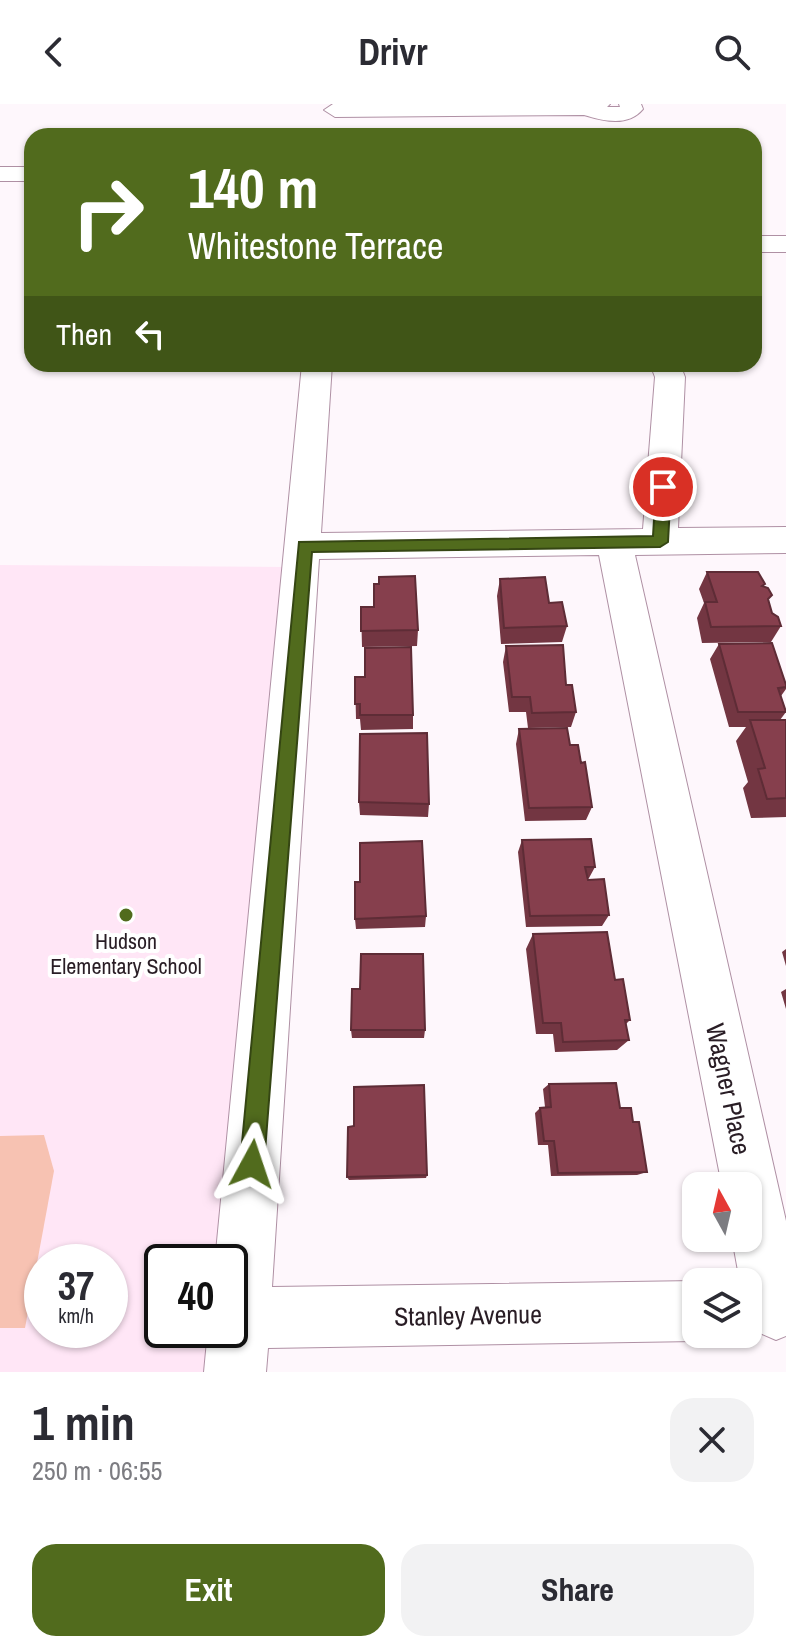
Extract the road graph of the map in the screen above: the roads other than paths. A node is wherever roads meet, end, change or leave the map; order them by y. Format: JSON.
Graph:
{"nodes":[{"id":1,"x":630,"y":104,"type":"edge"},
{"id":2,"x":592,"y":106,"type":"edge"},
{"id":3,"x":335,"y":107,"type":"edge"},
{"id":4,"x":334,"y":128,"type":"edge"},
{"id":5,"x":0,"y":174,"type":"edge"},
{"id":6,"x":24,"y":174,"type":"edge"},
{"id":7,"x":762,"y":244,"type":"edge"},
{"id":8,"x":786,"y":244,"type":"edge"},
{"id":9,"x":316,"y":372,"type":"edge"},
{"id":10,"x":668,"y":372,"type":"edge"},
{"id":11,"x":786,"y":540,"type":"edge"},
{"id":12,"x":660,"y":542,"type":"junction"},
{"id":13,"x":614,"y":543,"type":"junction"},
{"id":14,"x":305,"y":546,"type":"junction"},
{"id":15,"x":246,"y":1244,"type":"edge"},
{"id":16,"x":770,"y":1310,"type":"edge"},
{"id":17,"x":682,"y":1312,"type":"edge"},
{"id":18,"x":248,"y":1344,"type":"edge"}],
"edges":[{"from":1,"to":2,"type":"street"},
{"from":2,"to":3,"type":"street"},
{"from":3,"to":4,"type":"street"},
{"from":5,"to":6,"type":"street"},
{"from":7,"to":8,"type":"street"},
{"from":9,"to":14,"type":"street"},
{"from":10,"to":12,"type":"street"},
{"from":11,"to":12,"type":"street"},
{"from":12,"to":13,"type":"street"},
{"from":13,"to":14,"type":"street"},
{"from":13,"to":16,"type":"street","name":"Wagner Place"},
{"from":14,"to":15,"type":"street"},
{"from":17,"to":18,"type":"street","name":"Stanley Avenue"}]}
